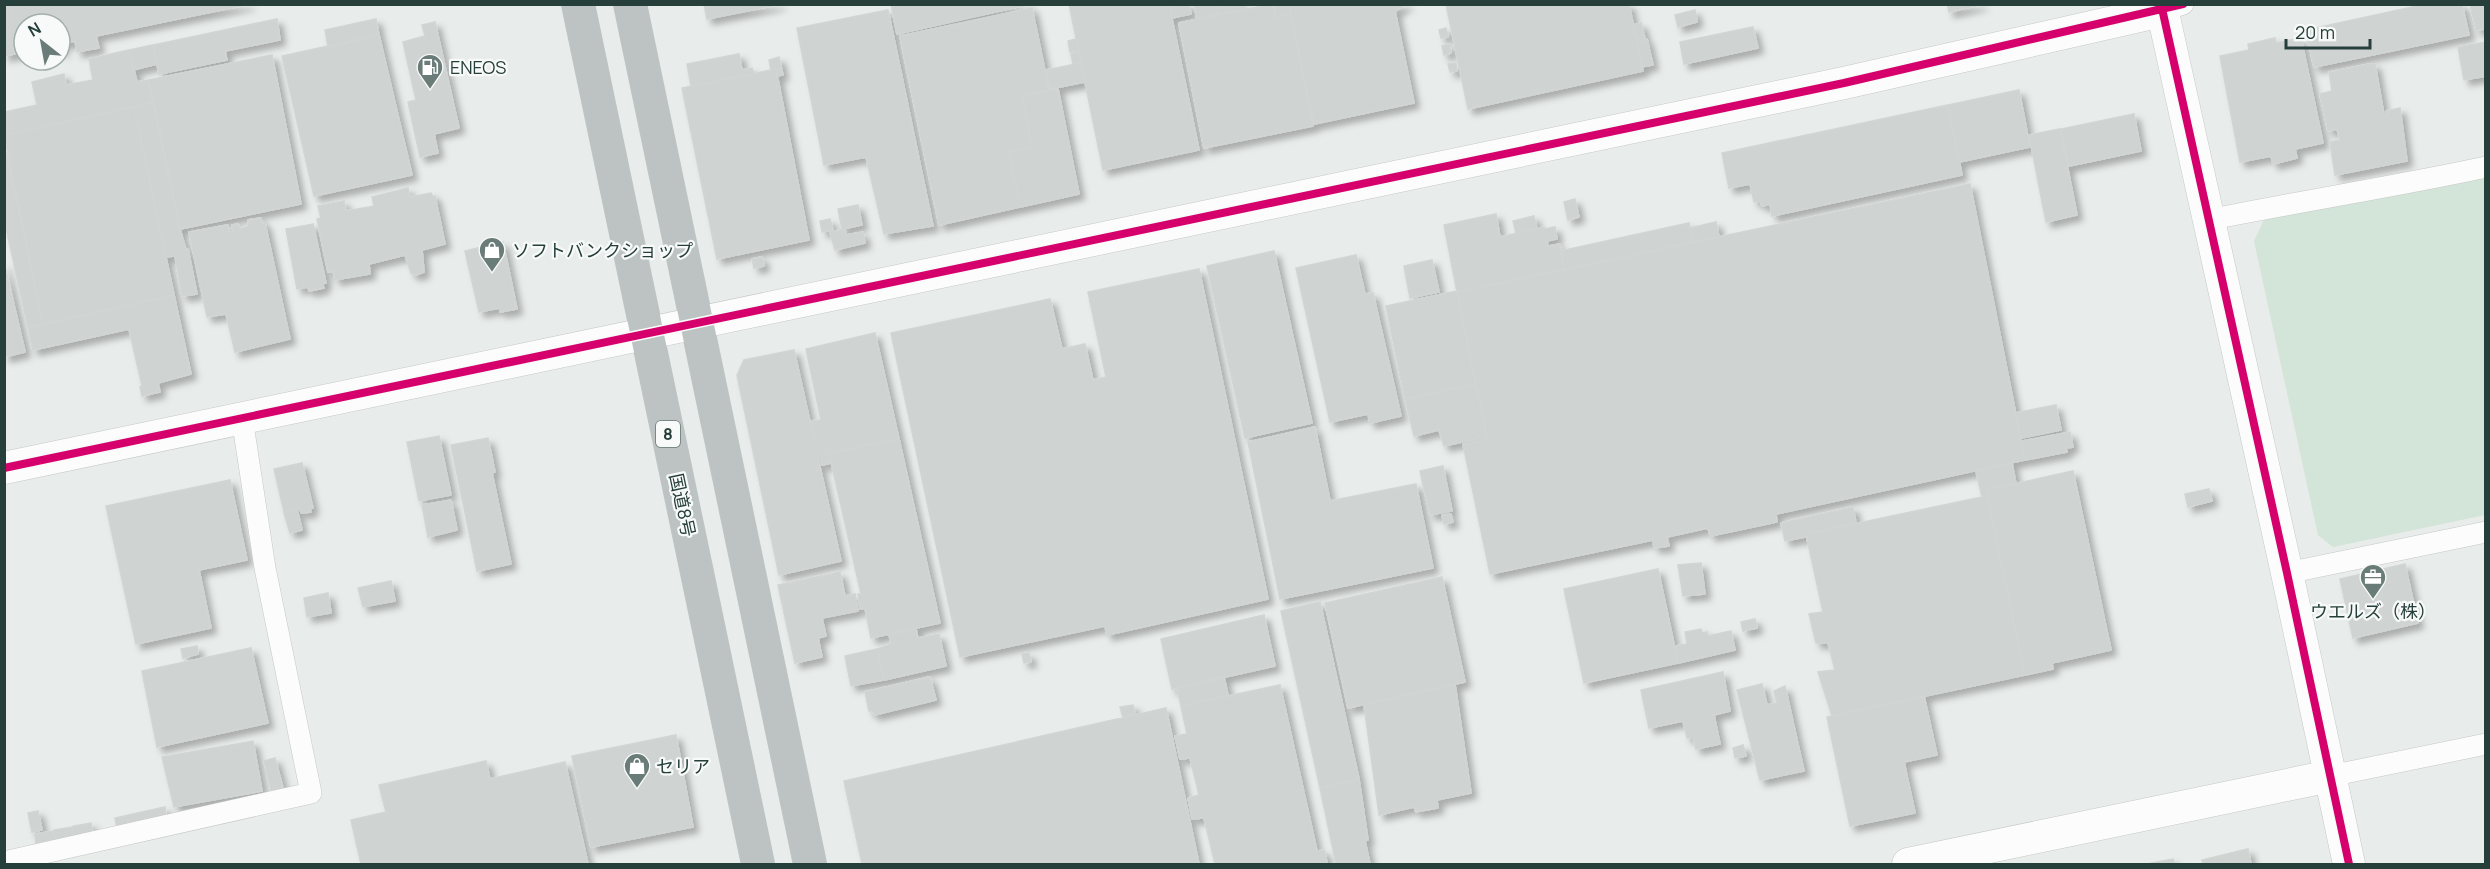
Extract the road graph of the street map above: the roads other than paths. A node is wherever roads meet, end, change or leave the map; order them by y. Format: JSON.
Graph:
{"nodes":[{"id":1,"x":578,"y":4,"type":"edge"},
{"id":2,"x":630,"y":4,"type":"edge"},
{"id":3,"x":2169,"y":7,"type":"edge"},
{"id":4,"x":2486,"y":167,"type":"edge"},
{"id":5,"x":2208,"y":220,"type":"junction"},
{"id":6,"x":697,"y":324,"type":"junction"},
{"id":7,"x":648,"y":335,"type":"junction"},
{"id":8,"x":242,"y":418,"type":"junction"},
{"id":9,"x":4,"y":468,"type":"edge"},
{"id":10,"x":2486,"y":532,"type":"edge"},
{"id":11,"x":2288,"y":573,"type":"junction"},
{"id":12,"x":2486,"y":744,"type":"edge"},
{"id":13,"x":2330,"y":776,"type":"junction"},
{"id":14,"x":4,"y":862,"type":"edge"},
{"id":15,"x":758,"y":864,"type":"edge"},
{"id":16,"x":810,"y":864,"type":"edge"},
{"id":17,"x":1908,"y":864,"type":"edge"},
{"id":18,"x":2349,"y":864,"type":"edge"}],
"edges":[{"from":1,"to":7,"type":"highway","name":"国道8号","number":"8"},
{"from":2,"to":6,"type":"highway"},
{"from":3,"to":5,"type":"street"},
{"from":3,"to":6,"type":"street"},
{"from":4,"to":5,"type":"street"},
{"from":5,"to":11,"type":"street"},
{"from":6,"to":7,"type":"street"},
{"from":6,"to":16,"type":"highway"},
{"from":7,"to":8,"type":"street"},
{"from":7,"to":15,"type":"highway","name":"国道8号","number":"8"},
{"from":8,"to":9,"type":"street"},
{"from":8,"to":14,"type":"street"},
{"from":10,"to":11,"type":"street"},
{"from":11,"to":13,"type":"street"},
{"from":12,"to":13,"type":"street"},
{"from":13,"to":17,"type":"street"},
{"from":13,"to":18,"type":"street"}]}
